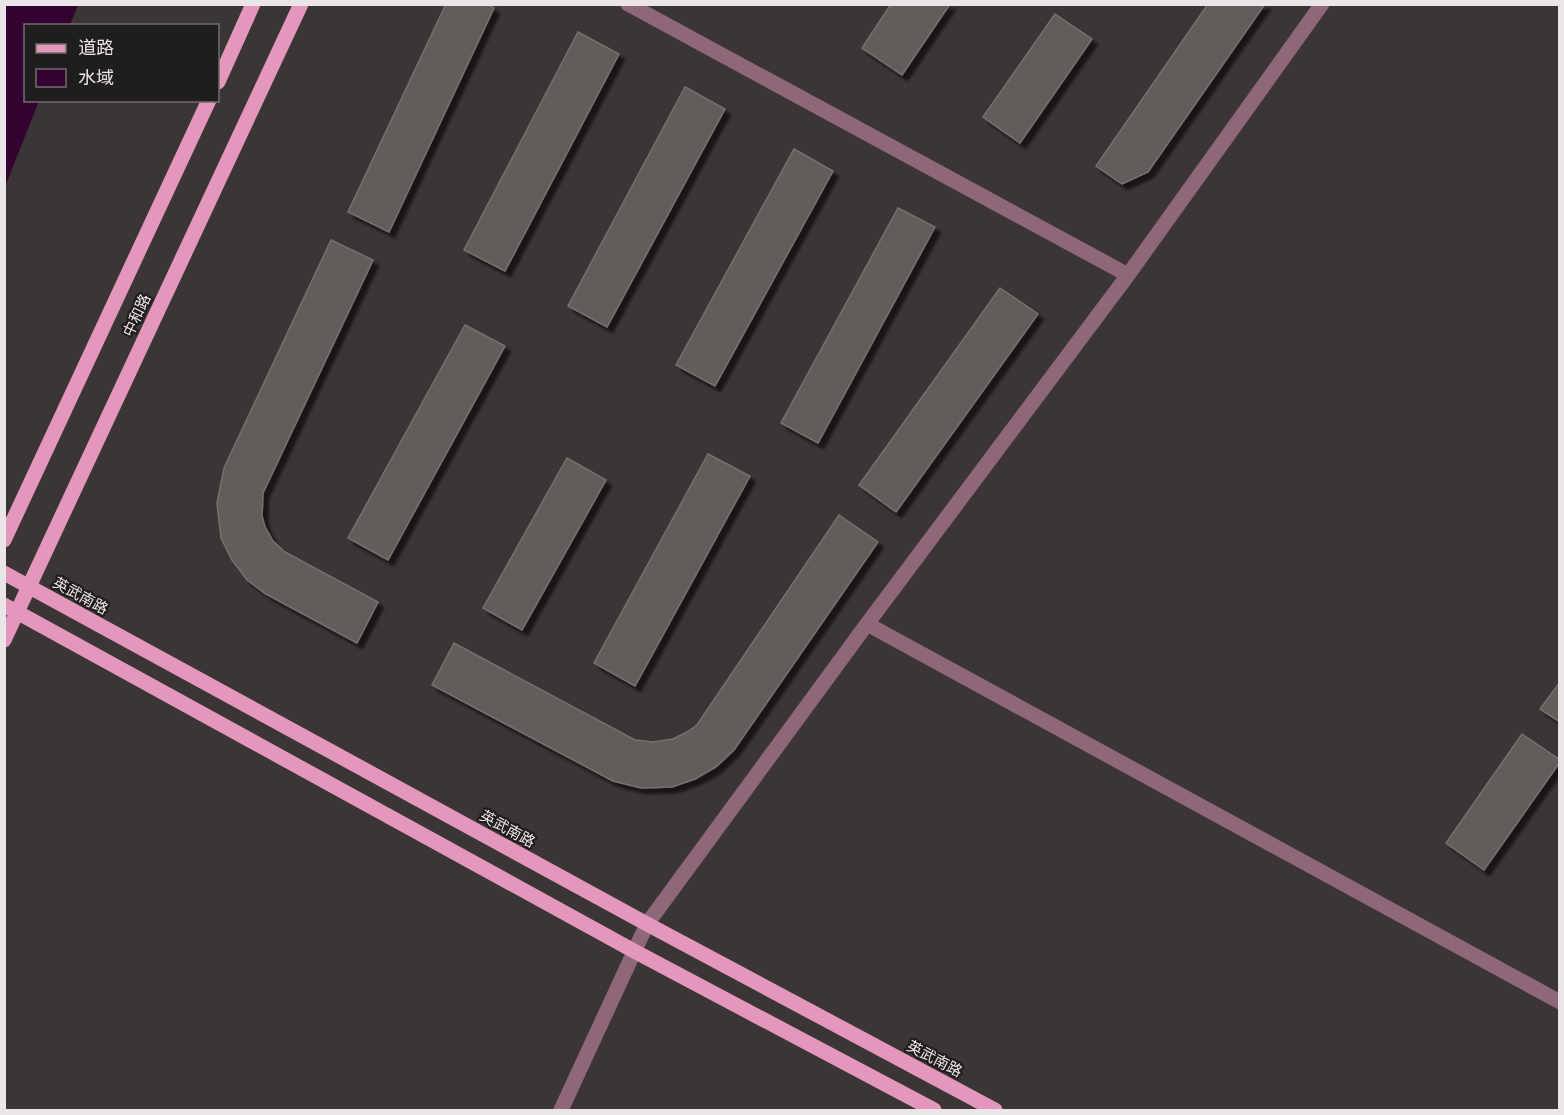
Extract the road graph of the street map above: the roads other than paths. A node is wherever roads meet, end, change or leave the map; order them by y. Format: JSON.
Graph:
{"nodes":[{"id":1,"x":254,"y":4,"type":"edge"},
{"id":2,"x":301,"y":4,"type":"edge"},
{"id":3,"x":628,"y":4,"type":"edge"},
{"id":4,"x":1322,"y":4,"type":"edge"},
{"id":5,"x":219,"y":80,"type":"edge"},
{"id":6,"x":208,"y":102,"type":"edge"},
{"id":7,"x":1128,"y":275,"type":"junction"},
{"id":8,"x":4,"y":540,"type":"edge"},
{"id":9,"x":4,"y":573,"type":"edge"},
{"id":10,"x":30,"y":587,"type":"junction"},
{"id":11,"x":11,"y":609,"type":"edge"},
{"id":12,"x":867,"y":624,"type":"junction"},
{"id":13,"x":4,"y":640,"type":"edge"},
{"id":14,"x":646,"y":924,"type":"junction"},
{"id":15,"x":634,"y":951,"type":"junction"},
{"id":16,"x":1560,"y":1002,"type":"edge"},
{"id":17,"x":561,"y":1110,"type":"edge"},
{"id":18,"x":934,"y":1110,"type":"edge"},
{"id":19,"x":996,"y":1110,"type":"edge"}],
"edges":[{"from":1,"to":5,"type":"main road"},
{"from":2,"to":10,"type":"main road","name":"中和路"},
{"from":3,"to":7,"type":"street"},
{"from":4,"to":7,"type":"street"},
{"from":6,"to":8,"type":"main road","name":"中和路"},
{"from":7,"to":12,"type":"street"},
{"from":9,"to":10,"type":"main road","name":"英武南路"},
{"from":10,"to":11,"type":"main road","name":"中和路"},
{"from":10,"to":14,"type":"main road","name":"英武南路"},
{"from":11,"to":13,"type":"main road","name":"中和路"},
{"from":11,"to":15,"type":"main road"},
{"from":12,"to":14,"type":"street"},
{"from":12,"to":16,"type":"street"},
{"from":14,"to":15,"type":"street"},
{"from":14,"to":19,"type":"main road","name":"英武南路"},
{"from":15,"to":17,"type":"street"},
{"from":15,"to":18,"type":"main road"}]}
